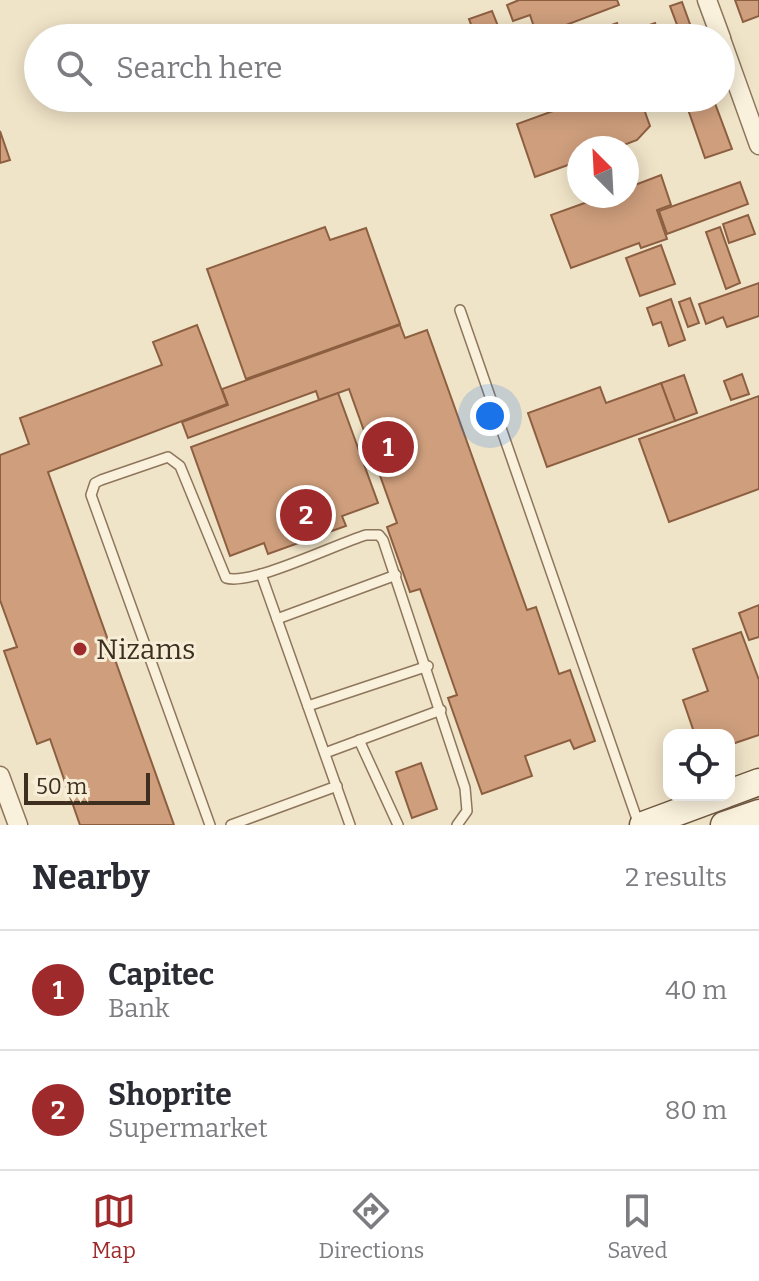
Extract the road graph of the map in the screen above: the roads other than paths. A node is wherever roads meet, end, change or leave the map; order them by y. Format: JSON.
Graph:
{"nodes":[{"id":1,"x":707,"y":0,"type":"edge"},
{"id":2,"x":716,"y":24,"type":"edge"},
{"id":3,"x":735,"y":77,"type":"edge"},
{"id":4,"x":759,"y":145,"type":"edge"},
{"id":5,"x":460,"y":310,"type":"dead end"},
{"id":6,"x":261,"y":574,"type":"junction"},
{"id":7,"x":396,"y":575,"type":"junction"},
{"id":8,"x":277,"y":619,"type":"junction"},
{"id":9,"x":428,"y":666,"type":"junction"},
{"id":10,"x":308,"y":706,"type":"junction"},
{"id":11,"x":441,"y":710,"type":"junction"},
{"id":12,"x":359,"y":740,"type":"junction"},
{"id":13,"x":325,"y":753,"type":"junction"},
{"id":14,"x":0,"y":776,"type":"edge"},
{"id":15,"x":759,"y":782,"type":"edge"},
{"id":16,"x":337,"y":786,"type":"junction"},
{"id":17,"x":735,"y":791,"type":"edge"},
{"id":18,"x":708,"y":801,"type":"edge"},
{"id":19,"x":759,"y":813,"type":"edge"},
{"id":20,"x":18,"y":825,"type":"edge"},
{"id":21,"x":210,"y":825,"type":"edge"},
{"id":22,"x":231,"y":825,"type":"edge"},
{"id":23,"x":350,"y":825,"type":"edge"},
{"id":24,"x":398,"y":825,"type":"edge"},
{"id":25,"x":457,"y":825,"type":"edge"},
{"id":26,"x":641,"y":825,"type":"edge"},
{"id":27,"x":724,"y":825,"type":"edge"}],
"edges":[{"from":1,"to":2,"type":"street"},
{"from":3,"to":4,"type":"street"},
{"from":5,"to":26,"type":"lane"},
{"from":6,"to":7,"type":"lane"},
{"from":6,"to":8,"type":"lane"},
{"from":6,"to":21,"type":"lane"},
{"from":7,"to":8,"type":"lane"},
{"from":7,"to":9,"type":"lane"},
{"from":8,"to":10,"type":"lane"},
{"from":9,"to":10,"type":"lane"},
{"from":9,"to":11,"type":"lane"},
{"from":10,"to":13,"type":"lane"},
{"from":11,"to":12,"type":"lane"},
{"from":11,"to":25,"type":"lane"},
{"from":12,"to":13,"type":"lane"},
{"from":12,"to":24,"type":"lane"},
{"from":13,"to":16,"type":"lane"},
{"from":14,"to":20,"type":"street"},
{"from":15,"to":17,"type":"street"},
{"from":16,"to":22,"type":"lane"},
{"from":16,"to":23,"type":"lane"},
{"from":18,"to":26,"type":"street"},
{"from":19,"to":27,"type":"street"}]}
